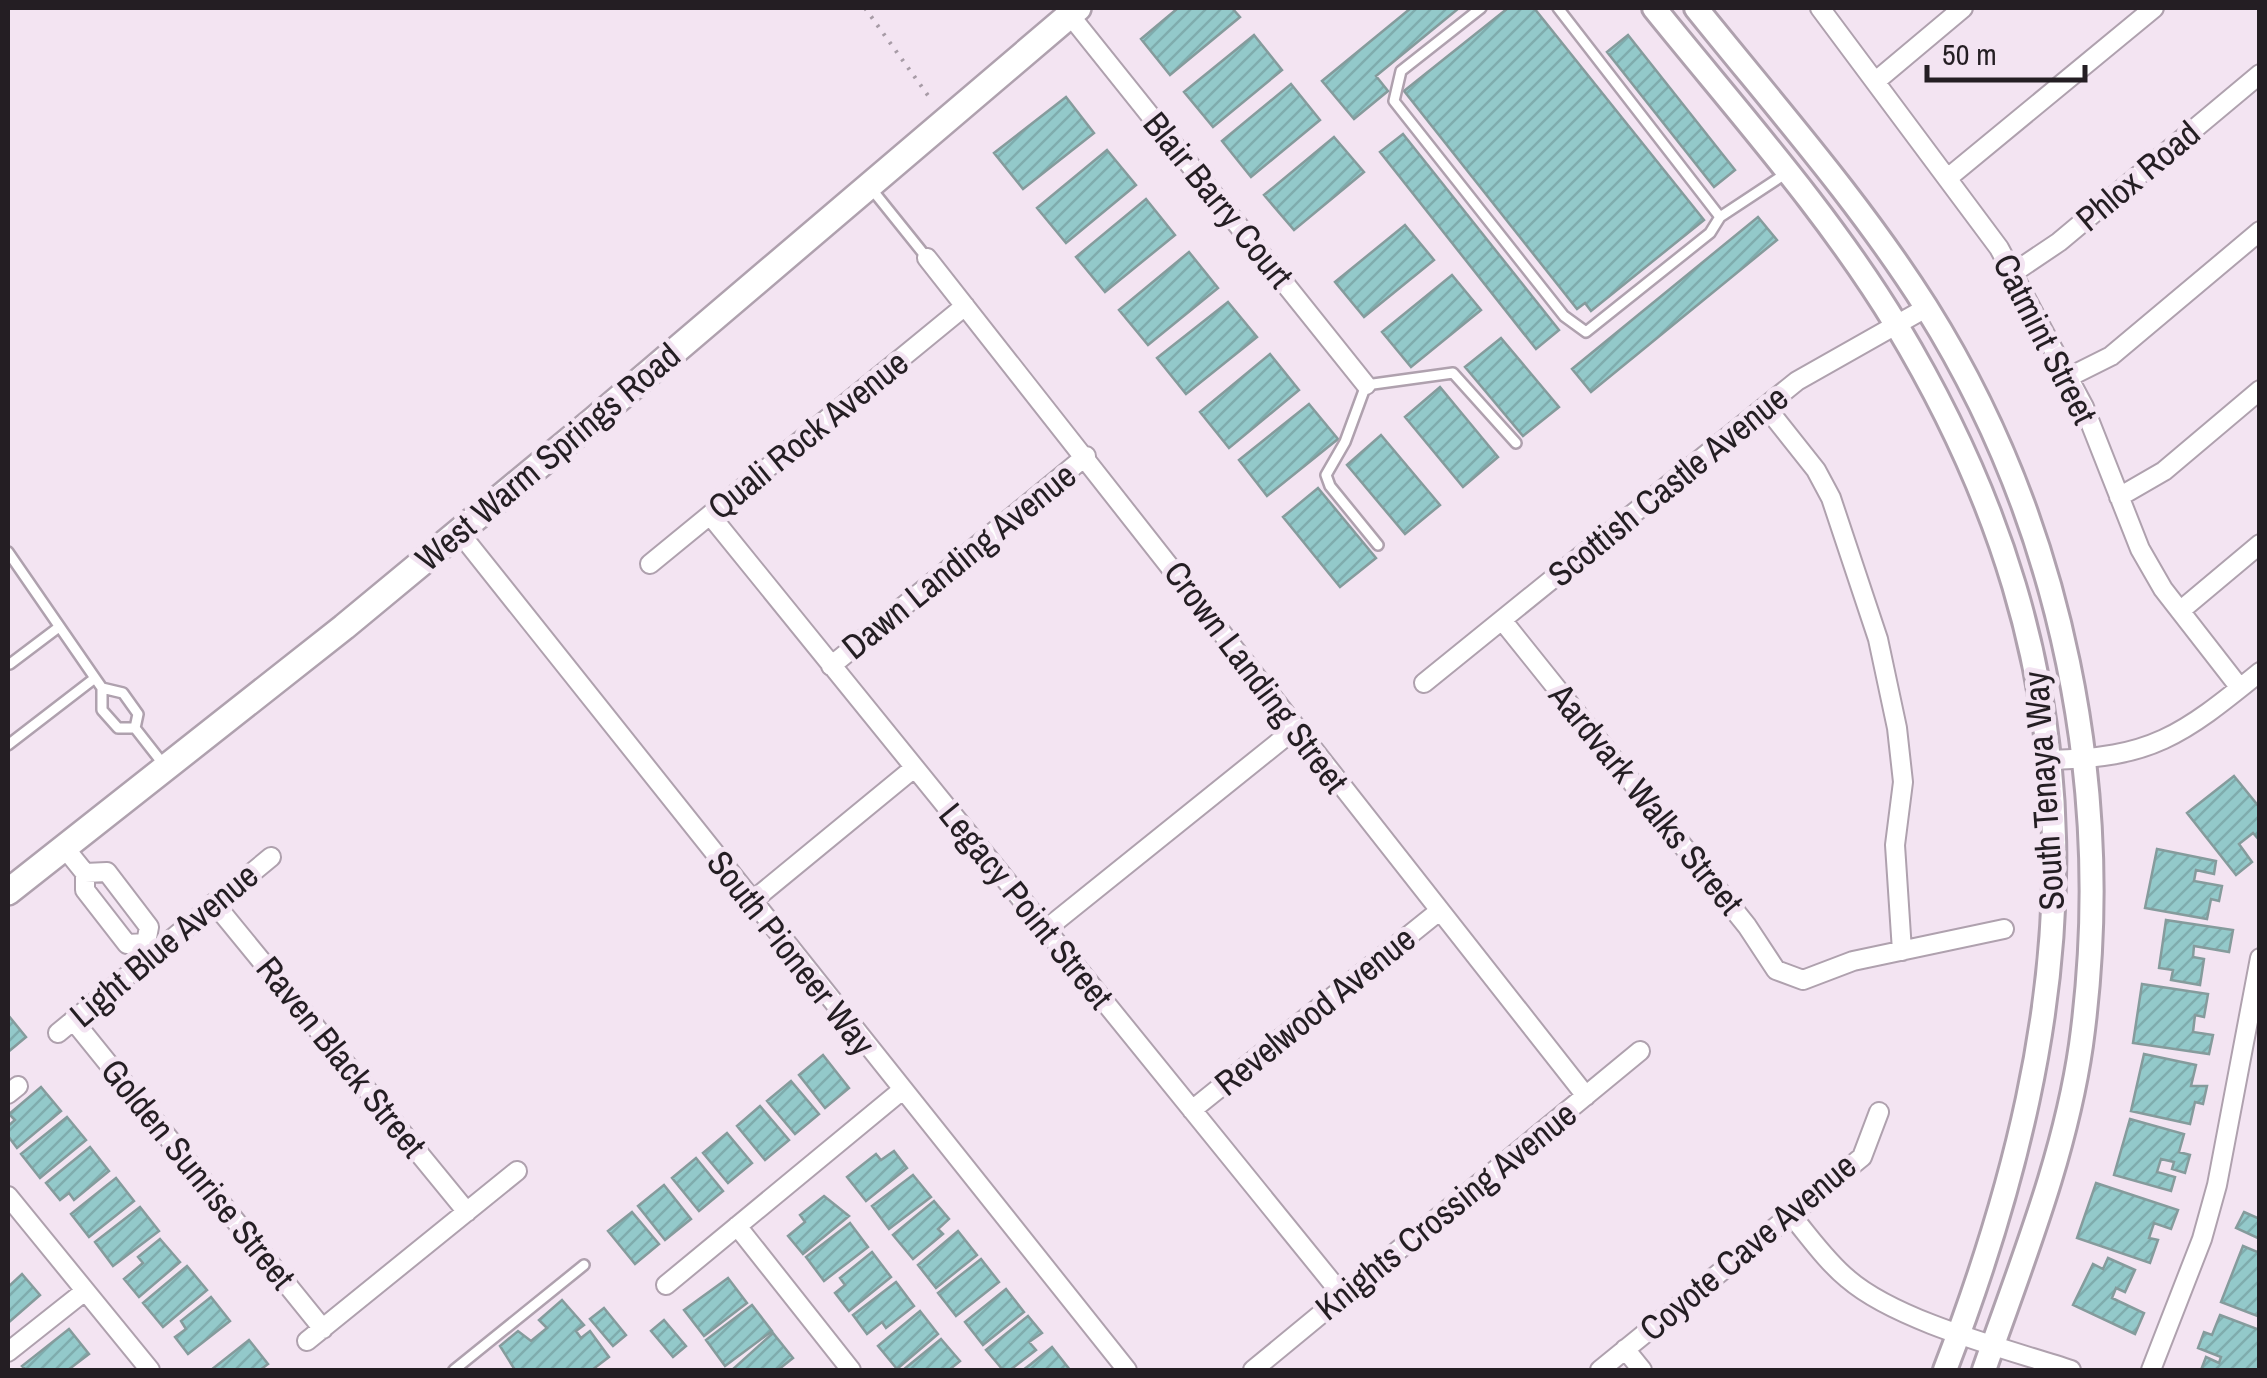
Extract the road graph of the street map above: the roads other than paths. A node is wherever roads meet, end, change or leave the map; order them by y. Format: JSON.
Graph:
{"nodes":[{"id":1,"x":1481,"y":8,"type":"edge"},
{"id":2,"x":1558,"y":8,"type":"edge"},
{"id":3,"x":1654,"y":8,"type":"edge"},
{"id":4,"x":1696,"y":8,"type":"edge"},
{"id":5,"x":1820,"y":8,"type":"edge"},
{"id":6,"x":1964,"y":8,"type":"edge"},
{"id":7,"x":2154,"y":8,"type":"edge"},
{"id":8,"x":1073,"y":11,"type":"edge"},
{"id":9,"x":2260,"y":74,"type":"edge"},
{"id":10,"x":1876,"y":80,"type":"junction"},
{"id":11,"x":1787,"y":173,"type":"junction"},
{"id":12,"x":1949,"y":177,"type":"junction"},
{"id":13,"x":868,"y":184,"type":"junction"},
{"id":14,"x":1720,"y":216,"type":"junction"},
{"id":15,"x":2260,"y":231,"type":"edge"},
{"id":16,"x":927,"y":258,"type":"joint"},
{"id":17,"x":2013,"y":273,"type":"junction"},
{"id":18,"x":966,"y":306,"type":"junction"},
{"id":19,"x":1926,"y":308,"type":"junction"},
{"id":20,"x":1896,"y":324,"type":"junction"},
{"id":21,"x":2069,"y":377,"type":"junction"},
{"id":22,"x":1366,"y":385,"type":"junction"},
{"id":23,"x":2260,"y":390,"type":"edge"},
{"id":24,"x":1766,"y":407,"type":"junction"},
{"id":25,"x":1516,"y":443,"type":"dead end"},
{"id":26,"x":1086,"y":456,"type":"junction"},
{"id":27,"x":2119,"y":496,"type":"junction"},
{"id":28,"x":710,"y":515,"type":"junction"},
{"id":29,"x":459,"y":532,"type":"junction"},
{"id":30,"x":2260,"y":544,"type":"edge"},
{"id":31,"x":1378,"y":545,"type":"dead end"},
{"id":32,"x":8,"y":552,"type":"edge"},
{"id":33,"x":650,"y":564,"type":"dead end"},
{"id":34,"x":2180,"y":611,"type":"junction"},
{"id":35,"x":1502,"y":620,"type":"junction"},
{"id":36,"x":60,"y":627,"type":"junction"},
{"id":37,"x":10,"y":664,"type":"dead end"},
{"id":38,"x":831,"y":666,"type":"junction"},
{"id":39,"x":2260,"y":672,"type":"edge"},
{"id":40,"x":95,"y":678,"type":"junction"},
{"id":41,"x":1424,"y":683,"type":"dead end"},
{"id":42,"x":102,"y":688,"type":"junction"},
{"id":43,"x":2240,"y":688,"type":"junction"},
{"id":44,"x":135,"y":728,"type":"junction"},
{"id":45,"x":1294,"y":729,"type":"junction"},
{"id":46,"x":8,"y":744,"type":"edge"},
{"id":47,"x":2048,"y":760,"type":"junction"},
{"id":48,"x":2084,"y":760,"type":"junction"},
{"id":49,"x":164,"y":766,"type":"junction"},
{"id":50,"x":914,"y":768,"type":"junction"},
{"id":51,"x":64,"y":847,"type":"junction"},
{"id":52,"x":271,"y":857,"type":"dead end"},
{"id":53,"x":85,"y":873,"type":"junction"},
{"id":54,"x":8,"y":892,"type":"edge"},
{"id":55,"x":751,"y":902,"type":"junction"},
{"id":56,"x":214,"y":903,"type":"junction"},
{"id":57,"x":1438,"y":912,"type":"junction"},
{"id":58,"x":2004,"y":929,"type":"dead end"},
{"id":59,"x":1045,"y":930,"type":"junction"},
{"id":60,"x":150,"y":948,"type":"junction"},
{"id":61,"x":1902,"y":951,"type":"junction"},
{"id":62,"x":2260,"y":958,"type":"edge"},
{"id":63,"x":74,"y":1020,"type":"junction"},
{"id":64,"x":58,"y":1033,"type":"dead end"},
{"id":65,"x":2252,"y":1049,"type":"edge"},
{"id":66,"x":1640,"y":1051,"type":"dead end"},
{"id":67,"x":901,"y":1091,"type":"junction"},
{"id":68,"x":1586,"y":1096,"type":"junction"},
{"id":69,"x":1192,"y":1110,"type":"junction"},
{"id":70,"x":1879,"y":1112,"type":"dead end"},
{"id":71,"x":518,"y":1171,"type":"dead end"},
{"id":72,"x":8,"y":1196,"type":"edge"},
{"id":73,"x":467,"y":1212,"type":"junction"},
{"id":74,"x":1792,"y":1214,"type":"junction"},
{"id":75,"x":737,"y":1226,"type":"junction"},
{"id":76,"x":584,"y":1264,"type":"dead end"},
{"id":77,"x":666,"y":1286,"type":"dead end"},
{"id":78,"x":85,"y":1291,"type":"junction"},
{"id":79,"x":1343,"y":1296,"type":"junction"},
{"id":80,"x":323,"y":1328,"type":"junction"},
{"id":81,"x":1976,"y":1338,"type":"junction"},
{"id":82,"x":307,"y":1341,"type":"dead end"},
{"id":83,"x":1625,"y":1350,"type":"junction"},
{"id":84,"x":8,"y":1352,"type":"edge"},
{"id":85,"x":150,"y":1370,"type":"edge"},
{"id":86,"x":454,"y":1370,"type":"edge"},
{"id":87,"x":851,"y":1370,"type":"edge"},
{"id":88,"x":1127,"y":1370,"type":"edge"},
{"id":89,"x":1252,"y":1370,"type":"edge"},
{"id":90,"x":1600,"y":1370,"type":"edge"},
{"id":91,"x":1642,"y":1370,"type":"edge"},
{"id":92,"x":1945,"y":1370,"type":"edge"},
{"id":93,"x":1984,"y":1370,"type":"edge"},
{"id":94,"x":2071,"y":1370,"type":"edge"},
{"id":95,"x":2151,"y":1370,"type":"edge"}],
"edges":[{"from":1,"to":14,"type":"lane"},
{"from":2,"to":14,"type":"lane"},
{"from":3,"to":11,"type":"street","name":"South Tenaya Way"},
{"from":4,"to":19,"type":"street","name":"South Tenaya Way"},
{"from":5,"to":10,"type":"street","name":"Catmint Street"},
{"from":6,"to":10,"type":"street"},
{"from":7,"to":12,"type":"street"},
{"from":8,"to":13,"type":"main road","name":"West Warm Springs Road"},
{"from":8,"to":22,"type":"street","name":"Blair Barry Court"},
{"from":9,"to":17,"type":"street","name":"Phlox Road"},
{"from":10,"to":12,"type":"street","name":"Catmint Street"},
{"from":11,"to":14,"type":"lane"},
{"from":11,"to":20,"type":"street","name":"South Tenaya Way"},
{"from":12,"to":17,"type":"street","name":"Catmint Street"},
{"from":13,"to":16,"type":"lane"},
{"from":13,"to":29,"type":"main road","name":"West Warm Springs Road"},
{"from":15,"to":21,"type":"street"},
{"from":16,"to":18,"type":"street","name":"Crown Landing Street"},
{"from":17,"to":21,"type":"street","name":"Catmint Street"},
{"from":18,"to":26,"type":"street","name":"Crown Landing Street"},
{"from":18,"to":28,"type":"street","name":"Quali Rock Avenue"},
{"from":19,"to":20,"type":"street","name":"Scottish Castle Avenue"},
{"from":19,"to":48,"type":"street","name":"South Tenaya Way"},
{"from":20,"to":24,"type":"street","name":"Scottish Castle Avenue"},
{"from":20,"to":47,"type":"street","name":"South Tenaya Way"},
{"from":21,"to":27,"type":"street","name":"Catmint Street"},
{"from":22,"to":25,"type":"lane"},
{"from":22,"to":31,"type":"lane"},
{"from":23,"to":27,"type":"street"},
{"from":24,"to":35,"type":"street","name":"Scottish Castle Avenue"},
{"from":24,"to":61,"type":"street"},
{"from":26,"to":38,"type":"street","name":"Dawn Landing Avenue"},
{"from":26,"to":45,"type":"street","name":"Crown Landing Street"},
{"from":27,"to":34,"type":"street","name":"Catmint Street"},
{"from":28,"to":33,"type":"street","name":"Quali Rock Avenue"},
{"from":28,"to":38,"type":"street","name":"Legacy Point Street"},
{"from":29,"to":49,"type":"main road","name":"West Warm Springs Road"},
{"from":29,"to":55,"type":"street","name":"South Pioneer Way"},
{"from":30,"to":34,"type":"street"},
{"from":32,"to":36,"type":"lane"},
{"from":34,"to":43,"type":"street","name":"Catmint Street"},
{"from":35,"to":41,"type":"street","name":"Scottish Castle Avenue"},
{"from":35,"to":61,"type":"street","name":"Aardvark Walks Street"},
{"from":36,"to":37,"type":"lane"},
{"from":36,"to":40,"type":"lane"},
{"from":38,"to":50,"type":"street","name":"Legacy Point Street"},
{"from":39,"to":43,"type":"street"},
{"from":40,"to":42,"type":"lane"},
{"from":40,"to":46,"type":"lane"},
{"from":42,"to":44,"type":"lane"},
{"from":42,"to":44,"type":"lane"},
{"from":43,"to":48,"type":"street"},
{"from":44,"to":49,"type":"lane"},
{"from":45,"to":57,"type":"street","name":"Crown Landing Street"},
{"from":45,"to":59,"type":"street"},
{"from":47,"to":48,"type":"street"},
{"from":47,"to":81,"type":"street","name":"South Tenaya Way"},
{"from":48,"to":81,"type":"street","name":"South Tenaya Way"},
{"from":49,"to":51,"type":"main road","name":"West Warm Springs Road"},
{"from":50,"to":55,"type":"street"},
{"from":50,"to":59,"type":"street","name":"Legacy Point Street"},
{"from":51,"to":53,"type":"street"},
{"from":51,"to":54,"type":"main road","name":"West Warm Springs Road"},
{"from":52,"to":56,"type":"street","name":"Light Blue Avenue"},
{"from":53,"to":60,"type":"street"},
{"from":53,"to":60,"type":"street"},
{"from":55,"to":67,"type":"street","name":"South Pioneer Way"},
{"from":56,"to":60,"type":"street","name":"Light Blue Avenue"},
{"from":56,"to":73,"type":"street","name":"Raven Black Street"},
{"from":57,"to":68,"type":"street","name":"Crown Landing Street"},
{"from":57,"to":69,"type":"street","name":"Revelwood Avenue"},
{"from":58,"to":61,"type":"street"},
{"from":59,"to":69,"type":"street","name":"Legacy Point Street"},
{"from":60,"to":63,"type":"street","name":"Light Blue Avenue"},
{"from":62,"to":65,"type":"street"},
{"from":63,"to":64,"type":"street","name":"Light Blue Avenue"},
{"from":63,"to":80,"type":"street","name":"Golden Sunrise Street"},
{"from":65,"to":95,"type":"street"},
{"from":66,"to":68,"type":"street","name":"Knights Crossing Avenue"},
{"from":67,"to":75,"type":"street"},
{"from":67,"to":88,"type":"street","name":"South Pioneer Way"},
{"from":68,"to":79,"type":"street","name":"Knights Crossing Avenue"},
{"from":69,"to":79,"type":"street","name":"Legacy Point Street"},
{"from":70,"to":74,"type":"street","name":"Coyote Cave Avenue"},
{"from":71,"to":73,"type":"street"},
{"from":72,"to":78,"type":"street"},
{"from":73,"to":80,"type":"street"},
{"from":74,"to":81,"type":"street"},
{"from":74,"to":83,"type":"street","name":"Coyote Cave Avenue"},
{"from":75,"to":77,"type":"street"},
{"from":75,"to":87,"type":"street"},
{"from":76,"to":86,"type":"lane"},
{"from":78,"to":84,"type":"street"},
{"from":78,"to":85,"type":"street"},
{"from":79,"to":89,"type":"street","name":"Knights Crossing Avenue"},
{"from":80,"to":82,"type":"street"},
{"from":81,"to":92,"type":"street","name":"South Tenaya Way"},
{"from":81,"to":93,"type":"street","name":"South Tenaya Way"},
{"from":81,"to":94,"type":"street"},
{"from":83,"to":90,"type":"street","name":"Coyote Cave Avenue"},
{"from":83,"to":91,"type":"street"}]}
